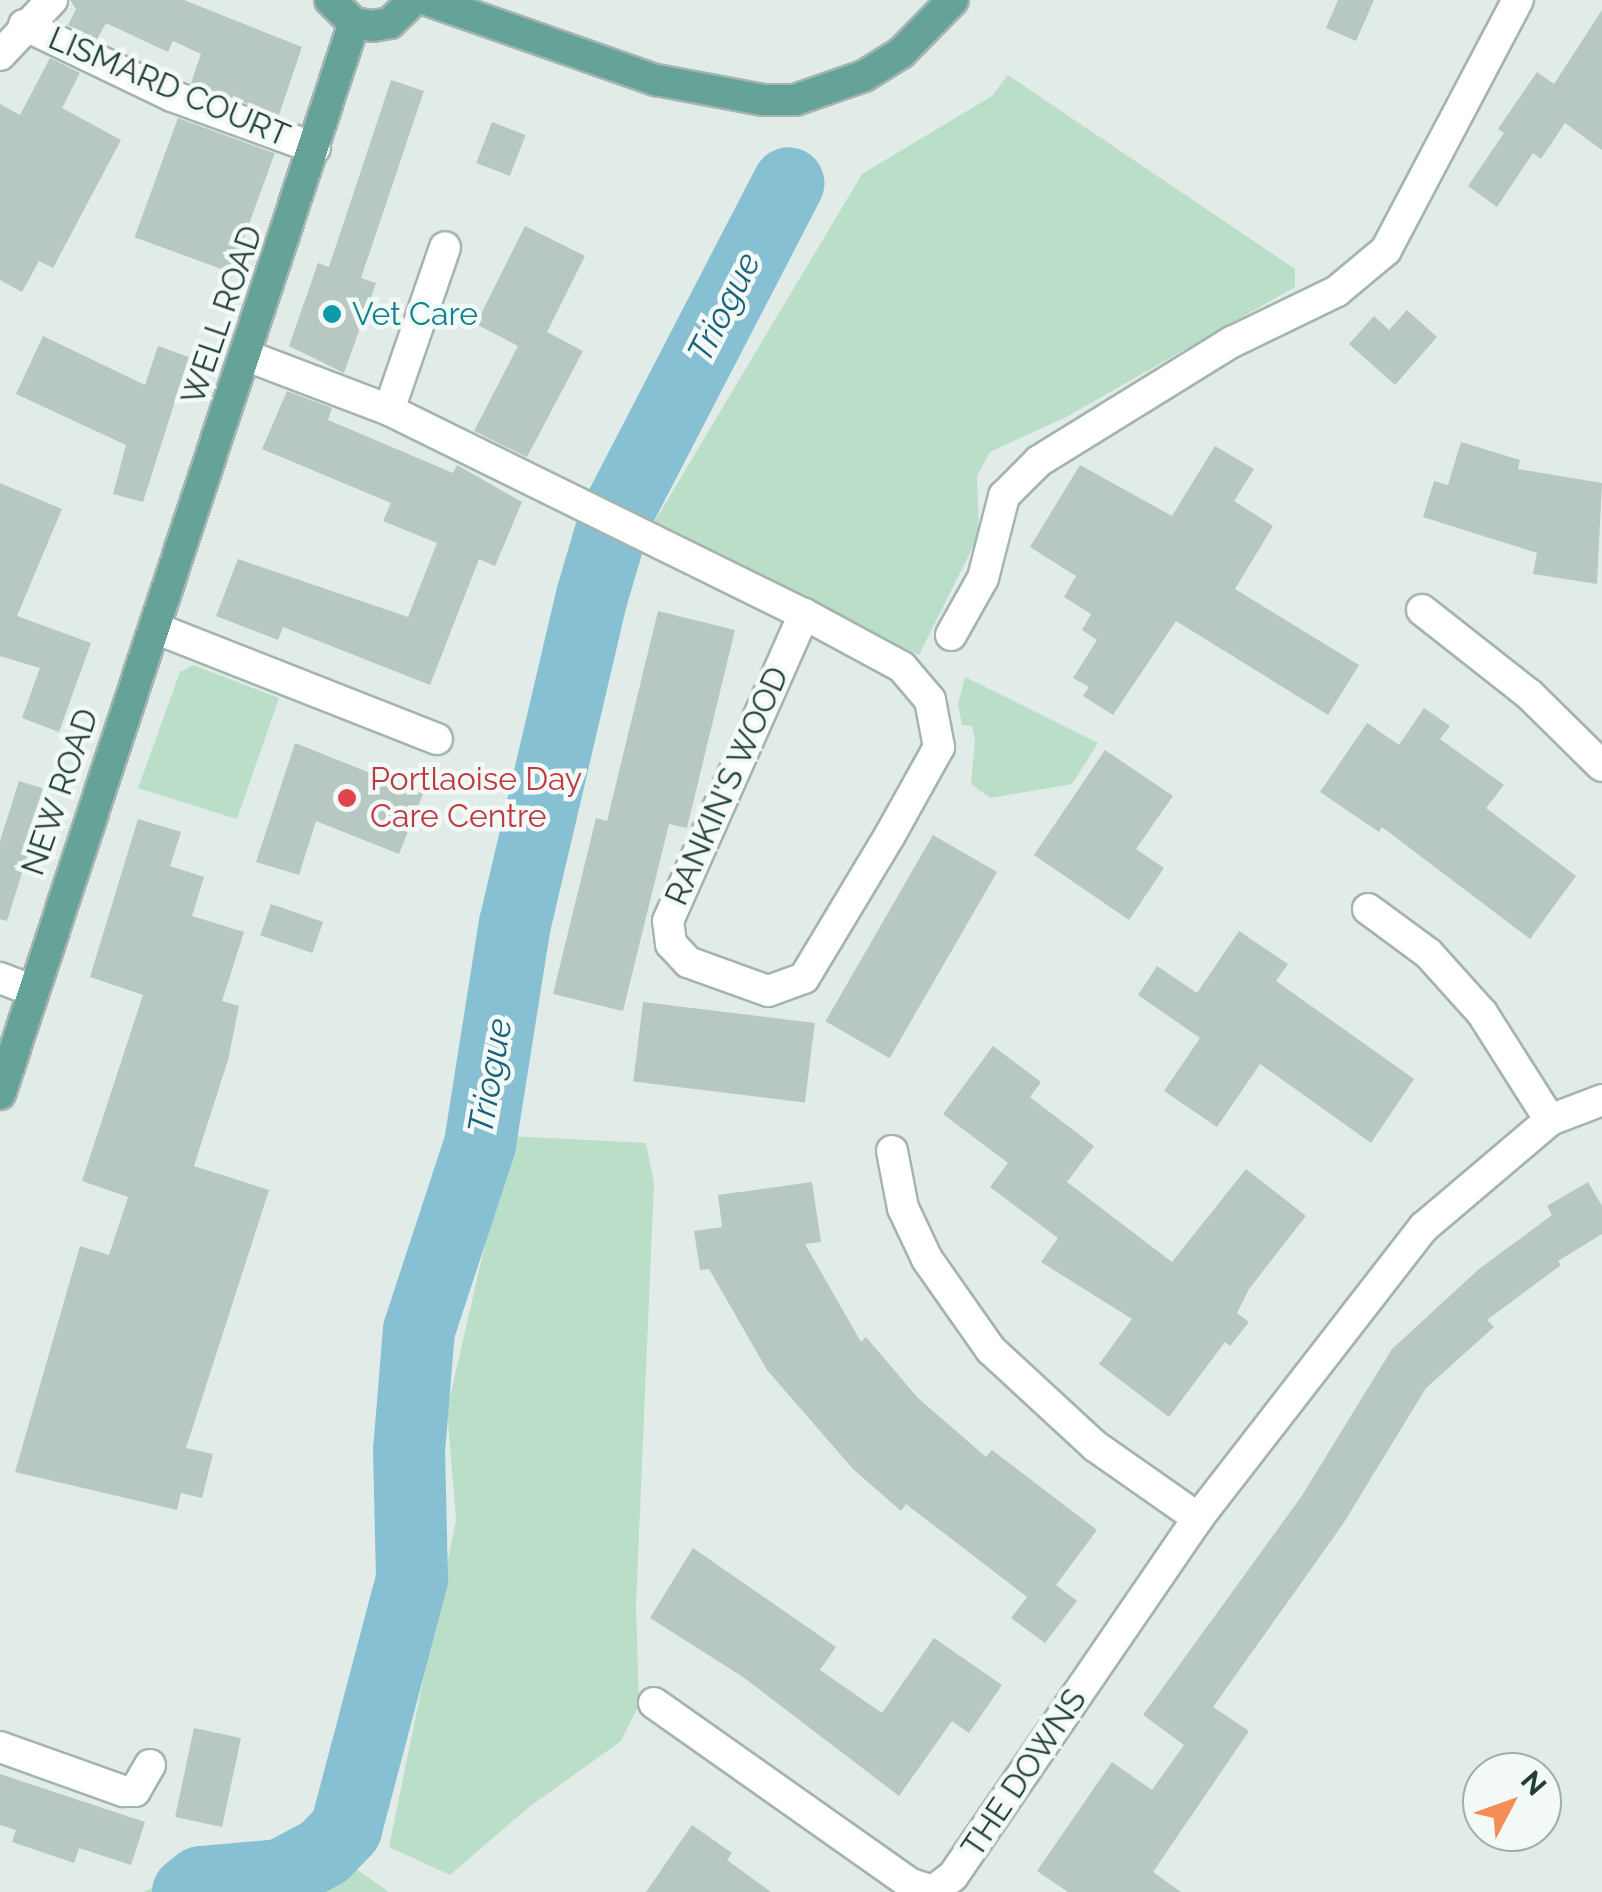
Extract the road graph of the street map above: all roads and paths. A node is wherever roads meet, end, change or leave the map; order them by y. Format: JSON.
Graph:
{"nodes":[{"id":1,"x":52,"y":0,"type":"edge"},
{"id":2,"x":330,"y":0,"type":"edge"},
{"id":3,"x":414,"y":0,"type":"edge"},
{"id":4,"x":426,"y":0,"type":"edge"},
{"id":5,"x":954,"y":0,"type":"edge"},
{"id":6,"x":1518,"y":0,"type":"edge"},
{"id":7,"x":354,"y":23,"type":"junction"},
{"id":8,"x":24,"y":25,"type":"junction"},
{"id":9,"x":0,"y":55,"type":"edge"},
{"id":10,"x":315,"y":148,"type":"junction"},
{"id":11,"x":445,"y":248,"type":"dead end"},
{"id":12,"x":245,"y":355,"type":"junction"},
{"id":13,"x":389,"y":410,"type":"junction"},
{"id":14,"x":1422,"y":610,"type":"dead end"},
{"id":15,"x":804,"y":614,"type":"junction"},
{"id":16,"x":155,"y":628,"type":"junction"},
{"id":17,"x":951,"y":635,"type":"dead end"},
{"id":18,"x":437,"y":738,"type":"dead end"},
{"id":19,"x":1602,"y":766,"type":"edge"},
{"id":20,"x":1368,"y":909,"type":"dead end"},
{"id":21,"x":0,"y":978,"type":"edge"},
{"id":22,"x":30,"y":990,"type":"junction"},
{"id":23,"x":0,"y":1094,"type":"edge"},
{"id":24,"x":1602,"y":1100,"type":"edge"},
{"id":25,"x":1550,"y":1120,"type":"junction"},
{"id":26,"x":892,"y":1151,"type":"dead end"},
{"id":27,"x":1198,"y":1518,"type":"junction"},
{"id":28,"x":654,"y":1703,"type":"dead end"},
{"id":29,"x":0,"y":1747,"type":"edge"},
{"id":30,"x":150,"y":1765,"type":"dead end"}],
"edges":[{"from":1,"to":8,"type":"street","name":"LISMARD COURT"},
{"from":2,"to":7,"type":"main road"},
{"from":3,"to":7,"type":"main road"},
{"from":4,"to":5,"type":"main road"},
{"from":6,"to":17,"type":"street"},
{"from":7,"to":10,"type":"main road","name":"WELL ROAD"},
{"from":8,"to":9,"type":"street","name":"LISMARD COURT"},
{"from":8,"to":10,"type":"street","name":"LISMARD COURT"},
{"from":10,"to":12,"type":"main road","name":"WELL ROAD"},
{"from":11,"to":13,"type":"street"},
{"from":12,"to":13,"type":"street","name":"RANKIN'S WOOD"},
{"from":12,"to":16,"type":"main road","name":"WELL ROAD"},
{"from":13,"to":15,"type":"street","name":"RANKIN'S WOOD"},
{"from":14,"to":19,"type":"street"},
{"from":15,"to":15,"type":"street","name":"RANKIN'S WOOD"},
{"from":16,"to":18,"type":"street"},
{"from":16,"to":22,"type":"main road","name":"NEW ROAD"},
{"from":20,"to":25,"type":"street"},
{"from":21,"to":22,"type":"street"},
{"from":22,"to":23,"type":"main road","name":"NEW ROAD"},
{"from":24,"to":25,"type":"street","name":"THE DOWNS"},
{"from":25,"to":27,"type":"street","name":"THE DOWNS"},
{"from":26,"to":27,"type":"street"},
{"from":27,"to":28,"type":"street","name":"THE DOWNS"},
{"from":29,"to":30,"type":"street"}]}
